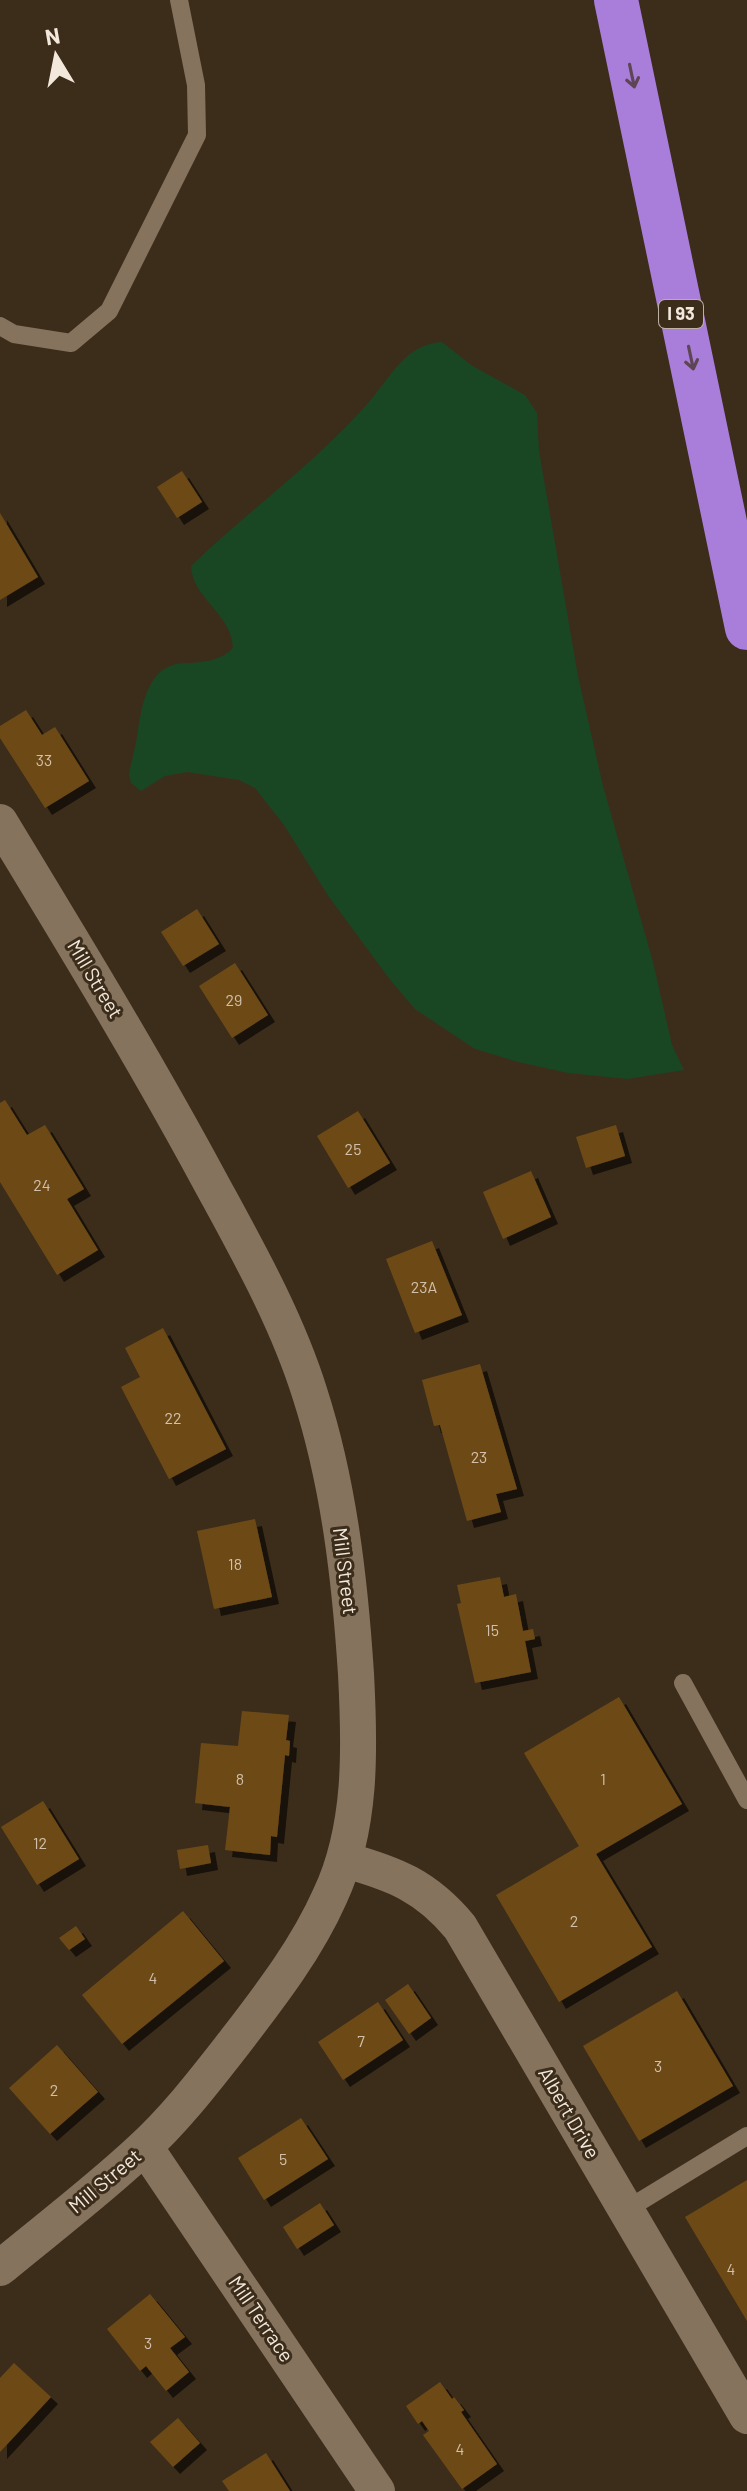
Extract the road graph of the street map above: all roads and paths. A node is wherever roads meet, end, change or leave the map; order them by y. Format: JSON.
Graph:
{"nodes":[{"id":1,"x":179,"y":0,"type":"edge"},
{"id":2,"x":616,"y":0,"type":"edge"},
{"id":3,"x":0,"y":326,"type":"edge"},
{"id":4,"x":747,"y":628,"type":"edge"},
{"id":5,"x":0,"y":822,"type":"edge"},
{"id":6,"x":683,"y":1683,"type":"dead end"},
{"id":7,"x":747,"y":1800,"type":"edge"},
{"id":8,"x":345,"y":1860,"type":"junction"},
{"id":9,"x":747,"y":2136,"type":"edge"},
{"id":10,"x":145,"y":2147,"type":"junction"},
{"id":11,"x":626,"y":2210,"type":"junction"},
{"id":12,"x":0,"y":2268,"type":"edge"},
{"id":13,"x":747,"y":2416,"type":"edge"},
{"id":14,"x":377,"y":2491,"type":"edge"}],
"edges":[{"from":1,"to":3,"type":"lane"},
{"from":2,"to":4,"type":"highway","number":"I 93","one_way":true},
{"from":5,"to":8,"type":"street","name":"Mill Street"},
{"from":6,"to":7,"type":"lane"},
{"from":8,"to":10,"type":"street","name":"Mill Street"},
{"from":8,"to":11,"type":"street","name":"Albert Drive"},
{"from":9,"to":11,"type":"lane"},
{"from":10,"to":12,"type":"street","name":"Mill Street"},
{"from":10,"to":14,"type":"street","name":"Mill Terrace"},
{"from":11,"to":13,"type":"street","name":"Albert Drive"}]}
